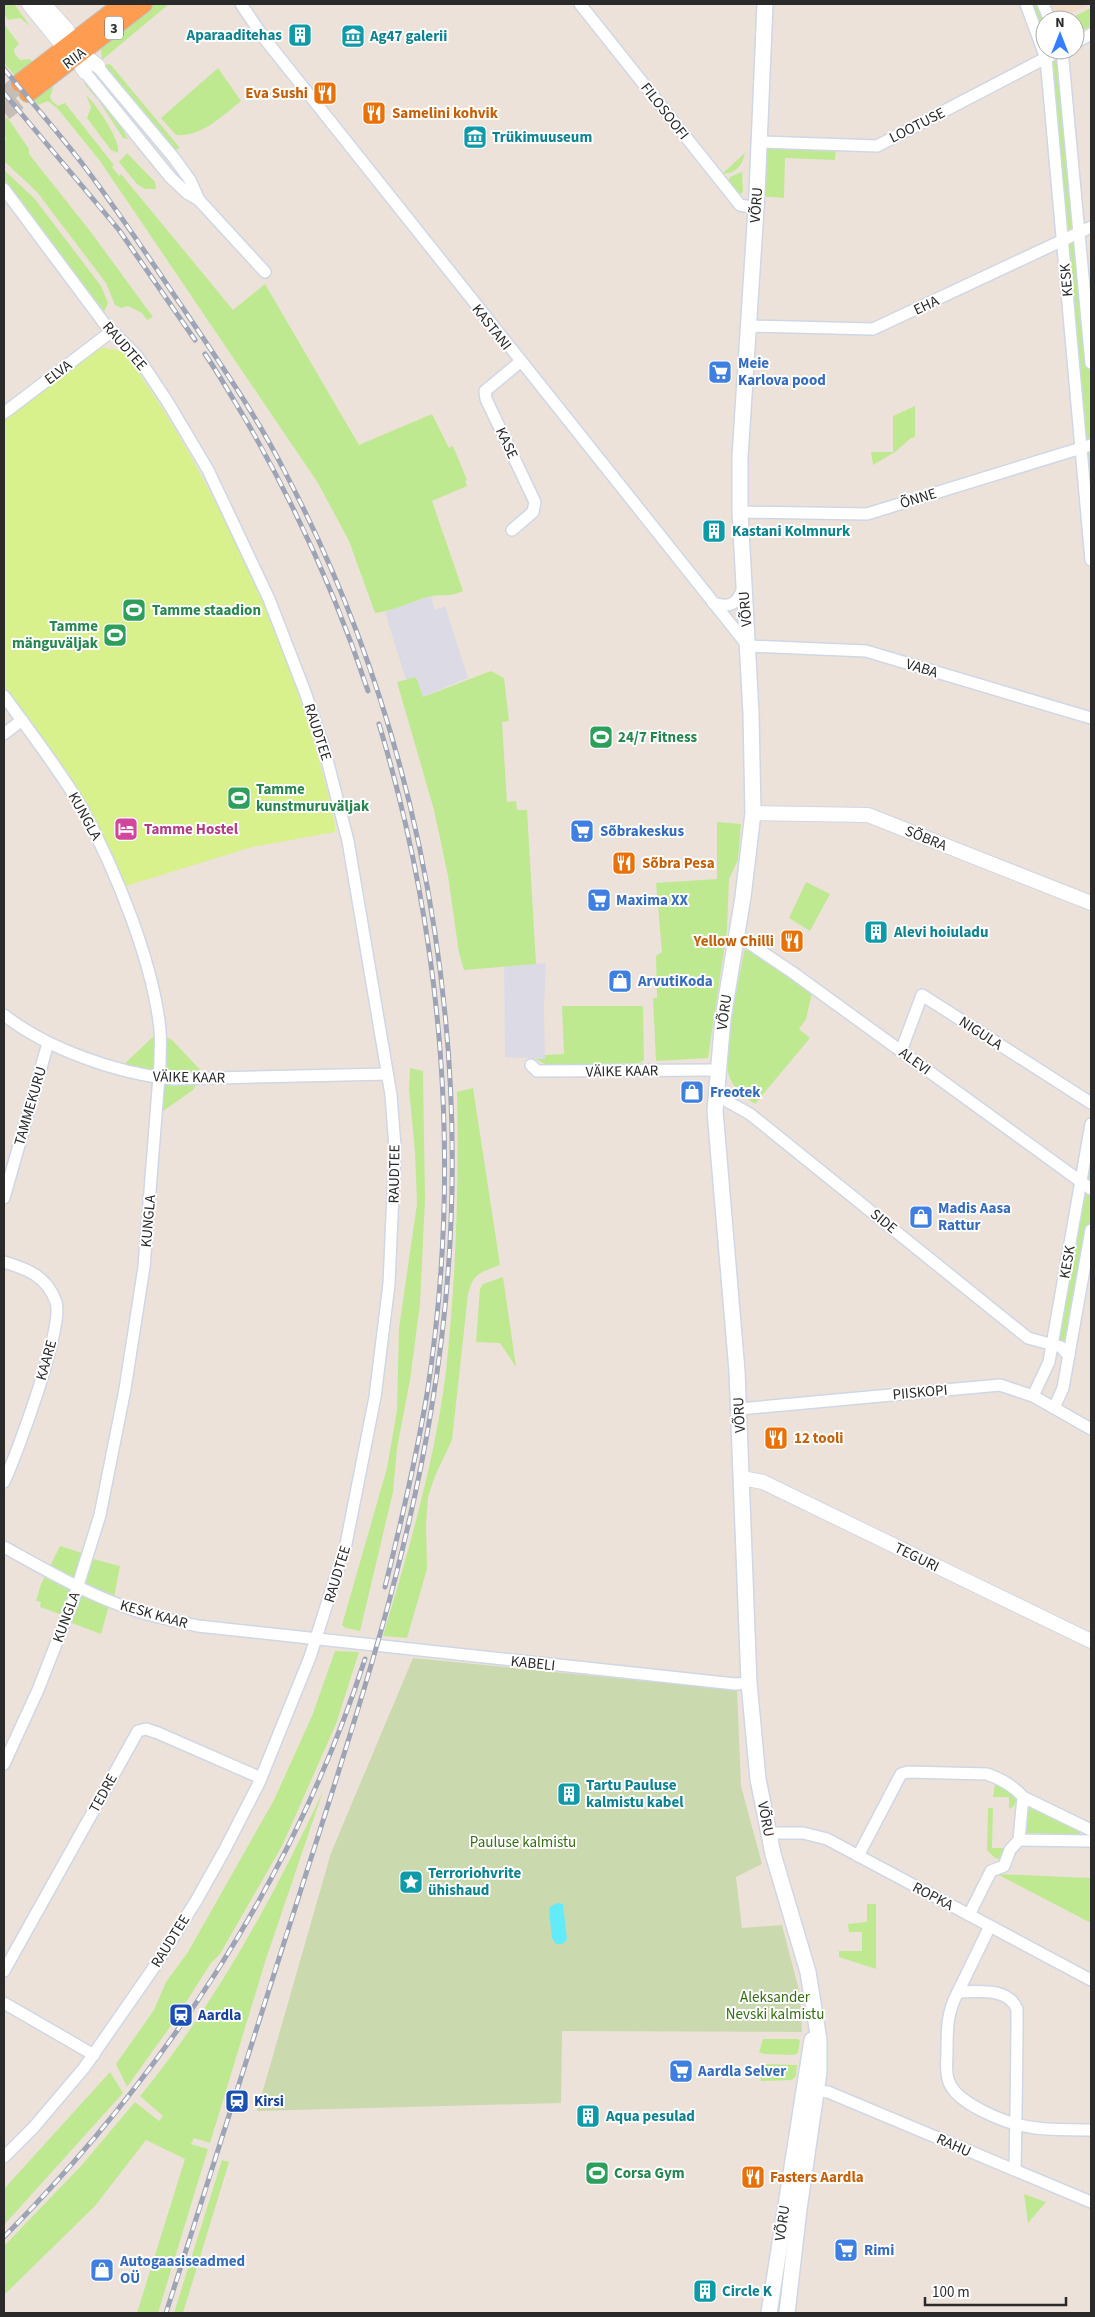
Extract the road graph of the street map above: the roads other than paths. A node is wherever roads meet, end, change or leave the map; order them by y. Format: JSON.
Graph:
{"nodes":[{"id":1,"x":29,"y":4,"type":"edge"},
{"id":2,"x":44,"y":4,"type":"edge"},
{"id":3,"x":123,"y":4,"type":"edge"},
{"id":4,"x":143,"y":4,"type":"edge"},
{"id":5,"x":241,"y":4,"type":"edge"},
{"id":6,"x":580,"y":4,"type":"edge"},
{"id":7,"x":765,"y":4,"type":"edge"},
{"id":8,"x":1026,"y":4,"type":"edge"},
{"id":9,"x":102,"y":20,"type":"junction"},
{"id":10,"x":56,"y":28,"type":"junction"},
{"id":11,"x":1035,"y":28,"type":"edge"},
{"id":12,"x":101,"y":38,"type":"junction"},
{"id":13,"x":75,"y":50,"type":"junction"},
{"id":14,"x":1042,"y":60,"type":"edge"},
{"id":15,"x":1046,"y":60,"type":"edge"},
{"id":16,"x":1063,"y":60,"type":"edge"},
{"id":17,"x":98,"y":66,"type":"junction"},
{"id":18,"x":50,"y":68,"type":"junction"},
{"id":19,"x":27,"y":88,"type":"joint"},
{"id":20,"x":759,"y":142,"type":"junction"},
{"id":21,"x":4,"y":189,"type":"edge"},
{"id":22,"x":199,"y":200,"type":"junction"},
{"id":23,"x":756,"y":208,"type":"junction"},
{"id":24,"x":1091,"y":227,"type":"edge"},
{"id":25,"x":1078,"y":233,"type":"junction"},
{"id":26,"x":1062,"y":240,"type":"junction"},
{"id":27,"x":265,"y":272,"type":"dead end"},
{"id":28,"x":748,"y":326,"type":"junction"},
{"id":29,"x":112,"y":331,"type":"junction"},
{"id":30,"x":520,"y":362,"type":"junction"},
{"id":31,"x":1091,"y":363,"type":"edge"},
{"id":32,"x":4,"y":413,"type":"edge"},
{"id":33,"x":1086,"y":446,"type":"edge"},
{"id":34,"x":740,"y":512,"type":"junction"},
{"id":35,"x":512,"y":530,"type":"dead end"},
{"id":36,"x":1091,"y":560,"type":"edge"},
{"id":37,"x":743,"y":587,"type":"junction"},
{"id":38,"x":713,"y":603,"type":"junction"},
{"id":39,"x":748,"y":646,"type":"junction"},
{"id":40,"x":4,"y":696,"type":"edge"},
{"id":41,"x":1091,"y":718,"type":"edge"},
{"id":42,"x":22,"y":720,"type":"junction"},
{"id":43,"x":4,"y":734,"type":"edge"},
{"id":44,"x":753,"y":812,"type":"junction"},
{"id":45,"x":1091,"y":903,"type":"edge"},
{"id":46,"x":736,"y":935,"type":"junction"},
{"id":47,"x":4,"y":1015,"type":"edge"},
{"id":48,"x":48,"y":1043,"type":"junction"},
{"id":49,"x":901,"y":1051,"type":"junction"},
{"id":50,"x":531,"y":1065,"type":"dead end"},
{"id":51,"x":717,"y":1070,"type":"junction"},
{"id":52,"x":387,"y":1074,"type":"junction"},
{"id":53,"x":159,"y":1078,"type":"junction"},
{"id":54,"x":716,"y":1095,"type":"junction"},
{"id":55,"x":1091,"y":1103,"type":"edge"},
{"id":56,"x":1091,"y":1124,"type":"edge"},
{"id":57,"x":1081,"y":1182,"type":"junction"},
{"id":58,"x":1091,"y":1189,"type":"edge"},
{"id":59,"x":4,"y":1198,"type":"edge"},
{"id":60,"x":1091,"y":1230,"type":"edge"},
{"id":61,"x":4,"y":1262,"type":"edge"},
{"id":62,"x":1053,"y":1343,"type":"junction"},
{"id":63,"x":1069,"y":1356,"type":"junction"},
{"id":64,"x":1033,"y":1396,"type":"junction"},
{"id":65,"x":1054,"y":1408,"type":"junction"},
{"id":66,"x":739,"y":1409,"type":"junction"},
{"id":67,"x":1091,"y":1428,"type":"edge"},
{"id":68,"x":742,"y":1478,"type":"junction"},
{"id":69,"x":4,"y":1482,"type":"edge"},
{"id":70,"x":4,"y":1547,"type":"edge"},
{"id":71,"x":77,"y":1587,"type":"junction"},
{"id":72,"x":317,"y":1638,"type":"junction"},
{"id":73,"x":1091,"y":1642,"type":"edge"},
{"id":74,"x":749,"y":1683,"type":"junction"},
{"id":75,"x":4,"y":1764,"type":"edge"},
{"id":76,"x":261,"y":1778,"type":"junction"},
{"id":77,"x":1023,"y":1797,"type":"junction"},
{"id":78,"x":1091,"y":1830,"type":"edge"},
{"id":79,"x":769,"y":1833,"type":"junction"},
{"id":80,"x":1019,"y":1840,"type":"junction"},
{"id":81,"x":1091,"y":1841,"type":"edge"},
{"id":82,"x":858,"y":1856,"type":"junction"},
{"id":83,"x":969,"y":1915,"type":"junction"},
{"id":84,"x":990,"y":1926,"type":"junction"},
{"id":85,"x":4,"y":1971,"type":"edge"},
{"id":86,"x":1091,"y":1980,"type":"edge"},
{"id":87,"x":958,"y":1992,"type":"junction"},
{"id":88,"x":4,"y":2003,"type":"edge"},
{"id":89,"x":816,"y":2014,"type":"junction"},
{"id":90,"x":94,"y":2055,"type":"junction"},
{"id":91,"x":817,"y":2091,"type":"junction"},
{"id":92,"x":1015,"y":2124,"type":"junction"},
{"id":93,"x":1091,"y":2130,"type":"edge"},
{"id":94,"x":4,"y":2157,"type":"edge"},
{"id":95,"x":1015,"y":2170,"type":"junction"},
{"id":96,"x":1091,"y":2202,"type":"edge"},
{"id":97,"x":788,"y":2311,"type":"edge"},
{"id":98,"x":769,"y":2313,"type":"edge"}],
"edges":[{"from":1,"to":10,"type":"street"},
{"from":2,"to":10,"type":"street"},
{"from":3,"to":9,"type":"highway","name":"RIIA","number":"3"},
{"from":4,"to":12,"type":"highway","name":"RIIA","number":"3"},
{"from":5,"to":30,"type":"street","name":"KASTANI"},
{"from":6,"to":23,"type":"street","name":"FILOSOOFI"},
{"from":7,"to":20,"type":"main road","name":"VÕRU"},
{"from":8,"to":11,"type":"street","name":"KESK"},
{"from":9,"to":10,"type":"street"},
{"from":9,"to":13,"type":"highway","name":"RIIA","number":"3"},
{"from":10,"to":13,"type":"street"},
{"from":10,"to":18,"type":"street"},
{"from":12,"to":13,"type":"highway","name":"RIIA","number":"3"},
{"from":12,"to":17,"type":"street"},
{"from":13,"to":17,"type":"street"},
{"from":13,"to":18,"type":"highway","name":"RIIA","number":"3"},
{"from":13,"to":18,"type":"street"},
{"from":13,"to":19,"type":"street"},
{"from":13,"to":22,"type":"street"},
{"from":14,"to":20,"type":"street","name":"LOOTUSE"},
{"from":15,"to":26,"type":"street","name":"KESK"},
{"from":16,"to":25,"type":"street","name":"KESK"},
{"from":17,"to":22,"type":"street"},
{"from":18,"to":19,"type":"highway","name":"RIIA","number":"3"},
{"from":20,"to":23,"type":"main road","name":"VÕRU"},
{"from":21,"to":29,"type":"street","name":"RAUDTEE"},
{"from":22,"to":27,"type":"street"},
{"from":23,"to":28,"type":"main road","name":"VÕRU"},
{"from":24,"to":25,"type":"street","name":"EHA"},
{"from":25,"to":26,"type":"street","name":"EHA"},
{"from":25,"to":31,"type":"street","name":"KESK"},
{"from":26,"to":28,"type":"street","name":"EHA"},
{"from":26,"to":33,"type":"street","name":"KESK"},
{"from":28,"to":34,"type":"main road","name":"VÕRU"},
{"from":29,"to":32,"type":"street","name":"ELVA"},
{"from":29,"to":52,"type":"street","name":"RAUDTEE"},
{"from":30,"to":35,"type":"street","name":"KASE"},
{"from":30,"to":38,"type":"street","name":"KASTANI"},
{"from":33,"to":34,"type":"street","name":"ÕNNE"},
{"from":33,"to":36,"type":"street","name":"KESK"},
{"from":34,"to":37,"type":"main road","name":"VÕRU"},
{"from":37,"to":38,"type":"street"},
{"from":37,"to":39,"type":"main road","name":"VÕRU"},
{"from":38,"to":39,"type":"street","name":"KASTANI"},
{"from":39,"to":41,"type":"street","name":"VABA"},
{"from":39,"to":44,"type":"main road","name":"VÕRU"},
{"from":40,"to":42,"type":"street","name":"KUNGLA"},
{"from":42,"to":43,"type":"street"},
{"from":42,"to":53,"type":"street","name":"KUNGLA"},
{"from":44,"to":45,"type":"street","name":"SÕBRA"},
{"from":44,"to":46,"type":"main road","name":"VÕRU"},
{"from":46,"to":49,"type":"street","name":"ALEVI"},
{"from":46,"to":51,"type":"main road","name":"VÕRU"},
{"from":47,"to":48,"type":"street","name":"VÄIKE KAAR"},
{"from":48,"to":53,"type":"street","name":"VÄIKE KAAR"},
{"from":48,"to":59,"type":"street","name":"TAMMEKURU"},
{"from":49,"to":55,"type":"street","name":"NIGULA"},
{"from":49,"to":57,"type":"street","name":"ALEVI"},
{"from":50,"to":51,"type":"street","name":"VÄIKE KAAR"},
{"from":51,"to":54,"type":"main road","name":"VÕRU"},
{"from":52,"to":53,"type":"street","name":"VÄIKE KAAR"},
{"from":52,"to":72,"type":"street","name":"RAUDTEE"},
{"from":53,"to":71,"type":"street","name":"KUNGLA"},
{"from":54,"to":62,"type":"street","name":"SIDE"},
{"from":54,"to":66,"type":"main road","name":"VÕRU"},
{"from":56,"to":57,"type":"street","name":"KESK"},
{"from":57,"to":58,"type":"street","name":"ALEVI"},
{"from":57,"to":62,"type":"street","name":"KESK"},
{"from":60,"to":63,"type":"street","name":"KESK"},
{"from":61,"to":69,"type":"street","name":"KAARE"},
{"from":62,"to":63,"type":"street"},
{"from":62,"to":64,"type":"street","name":"KESK"},
{"from":63,"to":65,"type":"street","name":"KESK"},
{"from":64,"to":65,"type":"street","name":"PIISKOPI"},
{"from":64,"to":66,"type":"street","name":"PIISKOPI"},
{"from":65,"to":67,"type":"street","name":"PIISKOPI"},
{"from":66,"to":68,"type":"main road","name":"VÕRU"},
{"from":68,"to":73,"type":"street","name":"TEGURI"},
{"from":68,"to":74,"type":"main road","name":"VÕRU"},
{"from":70,"to":71,"type":"street","name":"KESK KAAR"},
{"from":71,"to":72,"type":"street","name":"KESK KAAR"},
{"from":71,"to":75,"type":"street","name":"KUNGLA"},
{"from":72,"to":74,"type":"street","name":"KABELI"},
{"from":72,"to":76,"type":"street","name":"RAUDTEE"},
{"from":74,"to":79,"type":"main road","name":"VÕRU"},
{"from":76,"to":85,"type":"street","name":"TEDRE"},
{"from":76,"to":90,"type":"street","name":"RAUDTEE"},
{"from":77,"to":78,"type":"street"},
{"from":77,"to":80,"type":"street"},
{"from":77,"to":82,"type":"street"},
{"from":79,"to":82,"type":"street","name":"ROPKA"},
{"from":79,"to":89,"type":"main road","name":"VÕRU"},
{"from":80,"to":81,"type":"street"},
{"from":80,"to":83,"type":"street"},
{"from":82,"to":83,"type":"street","name":"ROPKA"},
{"from":83,"to":84,"type":"street","name":"ROPKA"},
{"from":84,"to":86,"type":"street","name":"ROPKA"},
{"from":84,"to":87,"type":"street"},
{"from":87,"to":92,"type":"street"},
{"from":87,"to":92,"type":"street"},
{"from":88,"to":90,"type":"street"},
{"from":89,"to":91,"type":"main road","name":"VÕRU"},
{"from":89,"to":98,"type":"main road","name":"VÕRU"},
{"from":90,"to":94,"type":"street","name":"RAUDTEE"},
{"from":91,"to":95,"type":"street","name":"RAHU"},
{"from":91,"to":97,"type":"main road","name":"VÕRU"},
{"from":92,"to":93,"type":"street"},
{"from":92,"to":95,"type":"street"},
{"from":95,"to":96,"type":"street","name":"RAHU"}]}
